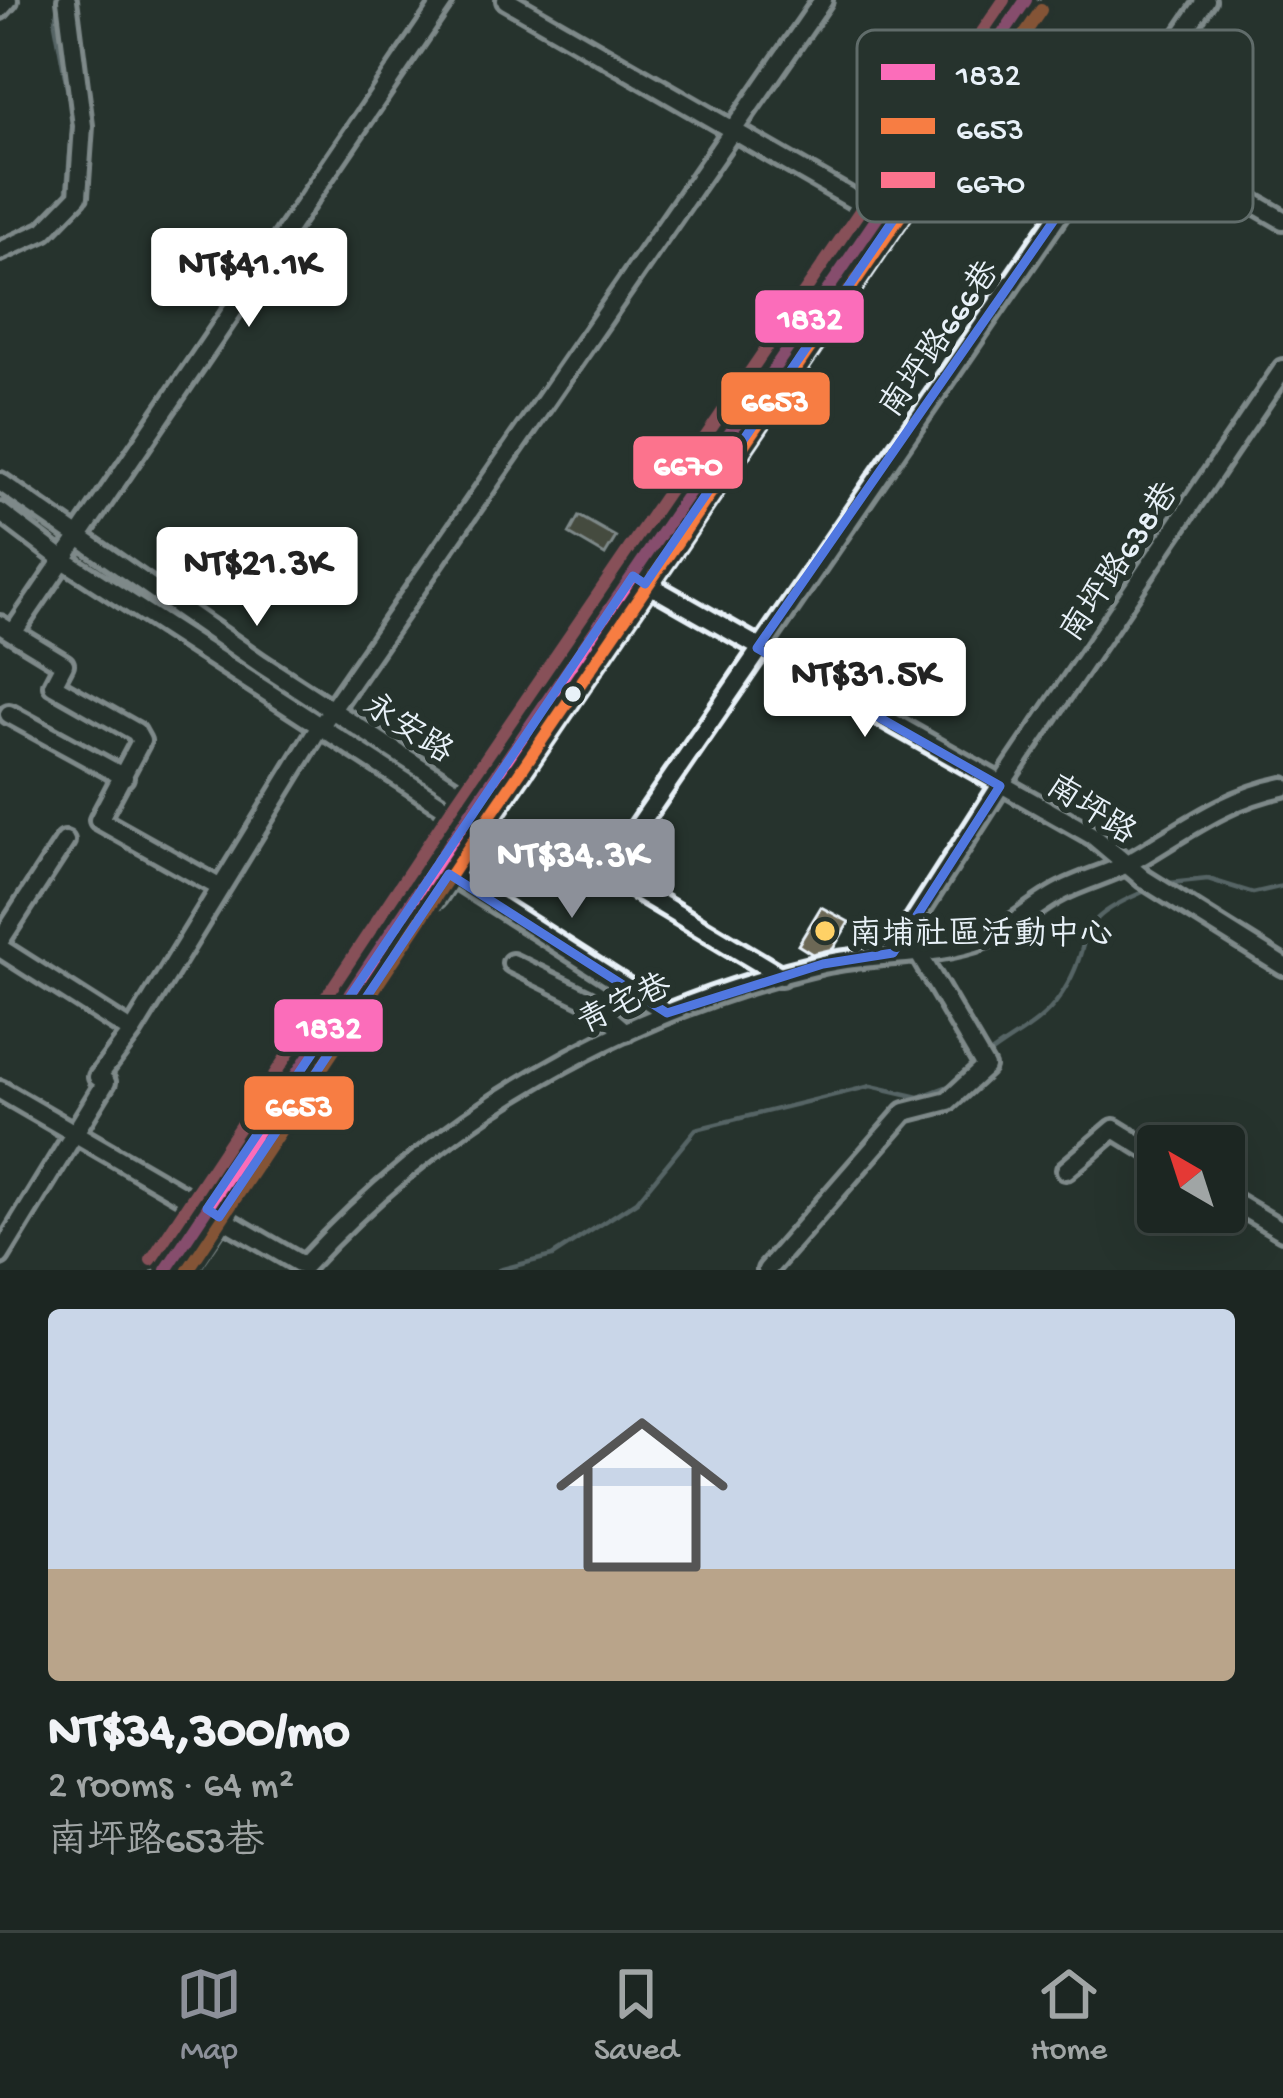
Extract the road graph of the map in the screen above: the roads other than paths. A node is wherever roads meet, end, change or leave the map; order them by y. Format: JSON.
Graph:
{"nodes":[{"id":1,"x":8,"y":0,"type":"edge"},
{"id":2,"x":67,"y":0,"type":"edge"},
{"id":3,"x":444,"y":0,"type":"edge"},
{"id":4,"x":506,"y":0,"type":"edge"},
{"id":5,"x":823,"y":0,"type":"edge"},
{"id":6,"x":1026,"y":0,"type":"edge"},
{"id":7,"x":1044,"y":0,"type":"edge"},
{"id":8,"x":1206,"y":0,"type":"edge"},
{"id":9,"x":0,"y":10,"type":"edge"},
{"id":10,"x":1010,"y":30,"type":"edge"},
{"id":11,"x":1018,"y":30,"type":"edge"},
{"id":12,"x":1185,"y":30,"type":"edge"},
{"id":13,"x":734,"y":130,"type":"junction"},
{"id":14,"x":857,"y":202,"type":"edge"},
{"id":15,"x":1253,"y":203,"type":"edge"},
{"id":16,"x":1283,"y":220,"type":"edge"},
{"id":17,"x":884,"y":222,"type":"edge"},
{"id":18,"x":1053,"y":222,"type":"edge"},
{"id":19,"x":0,"y":251,"type":"edge"},
{"id":20,"x":1283,"y":369,"type":"edge"},
{"id":21,"x":0,"y":482,"type":"edge"},
{"id":22,"x":0,"y":512,"type":"edge"},
{"id":23,"x":77,"y":537,"type":"junction"},
{"id":24,"x":62,"y":559,"type":"junction"},
{"id":25,"x":639,"y":580,"type":"junction"},
{"id":26,"x":4,"y":629,"type":"edge"},
{"id":27,"x":757,"y":648,"type":"junction"},
{"id":28,"x":332,"y":710,"type":"junction"},
{"id":29,"x":9,"y":714,"type":"dead end"},
{"id":30,"x":320,"y":727,"type":"junction"},
{"id":31,"x":124,"y":776,"type":"junction"},
{"id":32,"x":1000,"y":785,"type":"junction"},
{"id":33,"x":1283,"y":788,"type":"edge"},
{"id":34,"x":478,"y":817,"type":"junction"},
{"id":35,"x":65,"y":841,"type":"dead end"},
{"id":36,"x":1127,"y":863,"type":"junction"},
{"id":37,"x":449,"y":874,"type":"junction"},
{"id":38,"x":218,"y":886,"type":"junction"},
{"id":39,"x":905,"y":934,"type":"junction"},
{"id":40,"x":0,"y":944,"type":"edge"},
{"id":41,"x":918,"y":951,"type":"junction"},
{"id":42,"x":893,"y":953,"type":"junction"},
{"id":43,"x":512,"y":963,"type":"dead end"},
{"id":44,"x":1283,"y":966,"type":"edge"},
{"id":45,"x":782,"y":976,"type":"junction"},
{"id":46,"x":667,"y":1013,"type":"junction"},
{"id":47,"x":132,"y":1032,"type":"junction"},
{"id":48,"x":626,"y":1032,"type":"junction"},
{"id":49,"x":0,"y":1090,"type":"edge"},
{"id":50,"x":77,"y":1135,"type":"junction"},
{"id":51,"x":1137,"y":1143,"type":"edge"},
{"id":52,"x":1066,"y":1170,"type":"dead end"},
{"id":53,"x":1245,"y":1209,"type":"edge"},
{"id":54,"x":213,"y":1213,"type":"junction"},
{"id":55,"x":1283,"y":1232,"type":"edge"},
{"id":56,"x":0,"y":1255,"type":"edge"},
{"id":57,"x":305,"y":1269,"type":"edge"},
{"id":58,"x":166,"y":1270,"type":"edge"},
{"id":59,"x":184,"y":1270,"type":"edge"},
{"id":60,"x":767,"y":1270,"type":"edge"}],
"edges":[{"from":1,"to":9,"type":"street"},
{"from":2,"to":19,"type":"street"},
{"from":3,"to":23,"type":"street"},
{"from":4,"to":13,"type":"street"},
{"from":5,"to":13,"type":"street"},
{"from":6,"to":10,"type":"main road"},
{"from":7,"to":11,"type":"main road"},
{"from":8,"to":12,"type":"street","name":"南坪路666巷"},
{"from":13,"to":14,"type":"street"},
{"from":13,"to":28,"type":"street"},
{"from":15,"to":16,"type":"street"},
{"from":17,"to":25,"type":"main road"},
{"from":18,"to":27,"type":"street","name":"南坪路666巷"},
{"from":20,"to":32,"type":"street","name":"南坪路638巷"},
{"from":21,"to":23,"type":"street","name":"永安路"},
{"from":22,"to":24,"type":"street","name":"永安路"},
{"from":23,"to":24,"type":"street"},
{"from":23,"to":28,"type":"street","name":"永安路"},
{"from":24,"to":26,"type":"street"},
{"from":24,"to":30,"type":"street","name":"永安路"},
{"from":25,"to":27,"type":"street","name":"南坪路"},
{"from":25,"to":34,"type":"main road"},
{"from":26,"to":31,"type":"street"},
{"from":27,"to":32,"type":"street","name":"南坪路"},
{"from":27,"to":45,"type":"street","name":"南坪路666巷"},
{"from":28,"to":30,"type":"street"},
{"from":28,"to":34,"type":"street","name":"永安路"},
{"from":29,"to":31,"type":"street"},
{"from":30,"to":34,"type":"street","name":"永安路"},
{"from":30,"to":38,"type":"street"},
{"from":31,"to":38,"type":"street"},
{"from":32,"to":36,"type":"street","name":"南坪路"},
{"from":32,"to":39,"type":"street","name":"南坪路638巷"},
{"from":33,"to":36,"type":"street","name":"青宅巷"},
{"from":34,"to":37,"type":"main road"},
{"from":34,"to":54,"type":"main road"},
{"from":35,"to":40,"type":"street"},
{"from":36,"to":41,"type":"street","name":"青宅巷"},
{"from":36,"to":44,"type":"street","name":"南坪路"},
{"from":37,"to":46,"type":"street"},
{"from":37,"to":54,"type":"main road"},
{"from":38,"to":47,"type":"street"},
{"from":39,"to":41,"type":"street"},
{"from":39,"to":42,"type":"street","name":"南坪路638巷"},
{"from":40,"to":47,"type":"street"},
{"from":41,"to":42,"type":"street","name":"青宅巷"},
{"from":41,"to":60,"type":"street"},
{"from":42,"to":45,"type":"street","name":"青宅巷"},
{"from":43,"to":48,"type":"street"},
{"from":45,"to":46,"type":"street","name":"青宅巷"},
{"from":46,"to":48,"type":"street","name":"青宅巷"},
{"from":47,"to":50,"type":"street"},
{"from":48,"to":57,"type":"street","name":"青宅巷"},
{"from":49,"to":50,"type":"street","name":"青宅巷"},
{"from":50,"to":54,"type":"street","name":"青宅巷"},
{"from":50,"to":56,"type":"street"},
{"from":51,"to":52,"type":"street"},
{"from":53,"to":55,"type":"street"},
{"from":54,"to":57,"type":"street","name":"青宅巷"},
{"from":54,"to":58,"type":"main road"},
{"from":54,"to":59,"type":"main road"}]}
